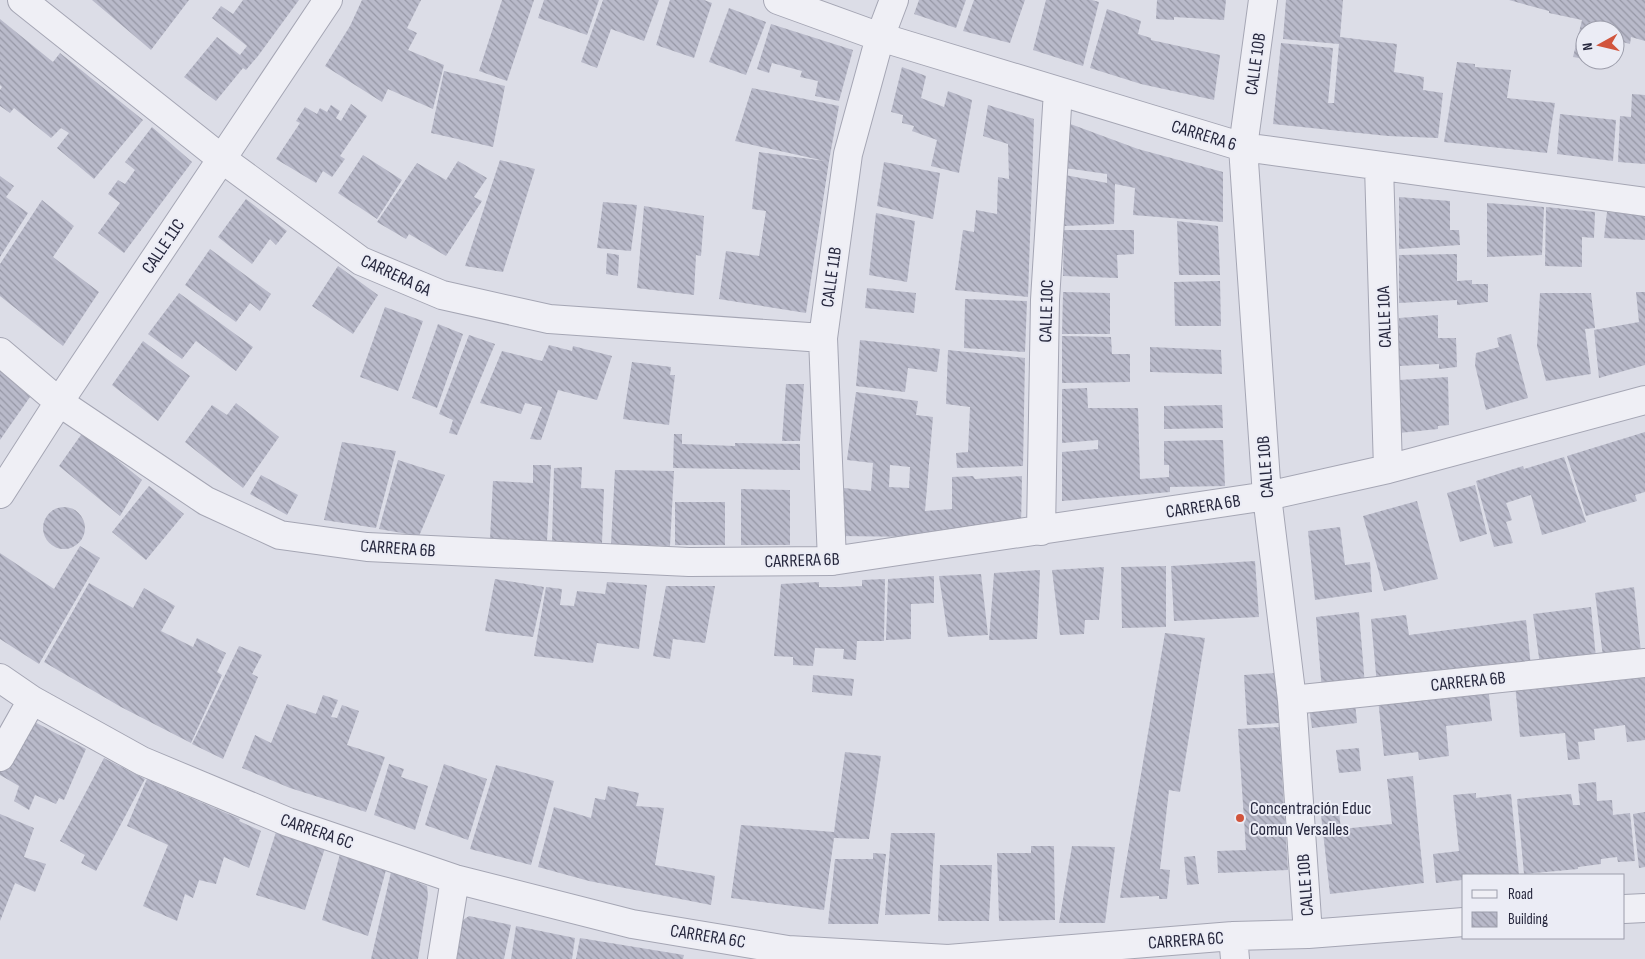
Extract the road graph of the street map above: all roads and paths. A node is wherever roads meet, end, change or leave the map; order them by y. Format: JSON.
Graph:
{"nodes":[{"id":1,"x":22,"y":0,"type":"edge"},
{"id":2,"x":328,"y":0,"type":"edge"},
{"id":3,"x":778,"y":0,"type":"edge"},
{"id":4,"x":894,"y":0,"type":"edge"},
{"id":5,"x":1263,"y":0,"type":"edge"},
{"id":6,"x":880,"y":37,"type":"junction"},
{"id":7,"x":1058,"y":91,"type":"junction"},
{"id":8,"x":1243,"y":147,"type":"junction"},
{"id":9,"x":222,"y":159,"type":"junction"},
{"id":10,"x":1379,"y":166,"type":"junction"},
{"id":11,"x":1645,"y":202,"type":"edge"},
{"id":12,"x":823,"y":338,"type":"junction"},
{"id":13,"x":0,"y":352,"type":"edge"},
{"id":14,"x":1645,"y":400,"type":"edge"},
{"id":15,"x":59,"y":402,"type":"junction"},
{"id":16,"x":1388,"y":469,"type":"junction"},
{"id":17,"x":0,"y":494,"type":"edge"},
{"id":18,"x":1267,"y":496,"type":"junction"},
{"id":19,"x":1041,"y":531,"type":"junction"},
{"id":20,"x":832,"y":561,"type":"junction"},
{"id":21,"x":1645,"y":663,"type":"edge"},
{"id":22,"x":0,"y":678,"type":"edge"},
{"id":23,"x":32,"y":700,"type":"junction"},
{"id":24,"x":1292,"y":700,"type":"junction"},
{"id":25,"x":0,"y":758,"type":"edge"},
{"id":26,"x":455,"y":879,"type":"junction"},
{"id":27,"x":1645,"y":908,"type":"edge"},
{"id":28,"x":1625,"y":910,"type":"edge"},
{"id":29,"x":1462,"y":922,"type":"edge"},
{"id":30,"x":1308,"y":934,"type":"junction"},
{"id":31,"x":1234,"y":948,"type":"edge"},
{"id":32,"x":442,"y":959,"type":"edge"}],
"edges":[{"from":1,"to":9,"type":"street","name":"CARRERA 6A"},
{"from":2,"to":9,"type":"street","name":"CALLE 11C"},
{"from":3,"to":6,"type":"street","name":"CARRERA 6"},
{"from":4,"to":6,"type":"street","name":"CALLE 11B"},
{"from":5,"to":8,"type":"street","name":"CALLE 10B"},
{"from":6,"to":7,"type":"street","name":"CARRERA 6"},
{"from":6,"to":12,"type":"street","name":"CALLE 11B"},
{"from":7,"to":8,"type":"street","name":"CARRERA 6"},
{"from":7,"to":19,"type":"street","name":"CALLE 10C"},
{"from":8,"to":10,"type":"street","name":"CARRERA 6"},
{"from":8,"to":18,"type":"street","name":"CALLE 10B"},
{"from":9,"to":12,"type":"street","name":"CARRERA 6A"},
{"from":9,"to":15,"type":"street","name":"CALLE 11C"},
{"from":10,"to":11,"type":"street","name":"CARRERA 6"},
{"from":10,"to":16,"type":"street","name":"CALLE 10A"},
{"from":12,"to":20,"type":"street","name":"CALLE 11B"},
{"from":13,"to":15,"type":"street","name":"CARRERA 6B"},
{"from":14,"to":16,"type":"street","name":"CARRERA 6B"},
{"from":15,"to":17,"type":"street","name":"CALLE 11C"},
{"from":15,"to":20,"type":"street","name":"CARRERA 6B"},
{"from":16,"to":18,"type":"street","name":"CARRERA 6B"},
{"from":18,"to":19,"type":"street","name":"CARRERA 6B"},
{"from":18,"to":24,"type":"street","name":"CALLE 10B"},
{"from":19,"to":20,"type":"street","name":"CARRERA 6B"},
{"from":21,"to":24,"type":"street","name":"CARRERA 6B"},
{"from":22,"to":23,"type":"street","name":"CARRERA 6C"},
{"from":23,"to":25,"type":"street"},
{"from":23,"to":26,"type":"street","name":"CARRERA 6C"},
{"from":24,"to":30,"type":"street","name":"CALLE 10B"},
{"from":26,"to":31,"type":"street","name":"CARRERA 6C"},
{"from":26,"to":32,"type":"street"},
{"from":27,"to":28,"type":"street"},
{"from":29,"to":30,"type":"street","name":"CARRERA 6C"},
{"from":30,"to":31,"type":"street","name":"CARRERA 6C"}]}
